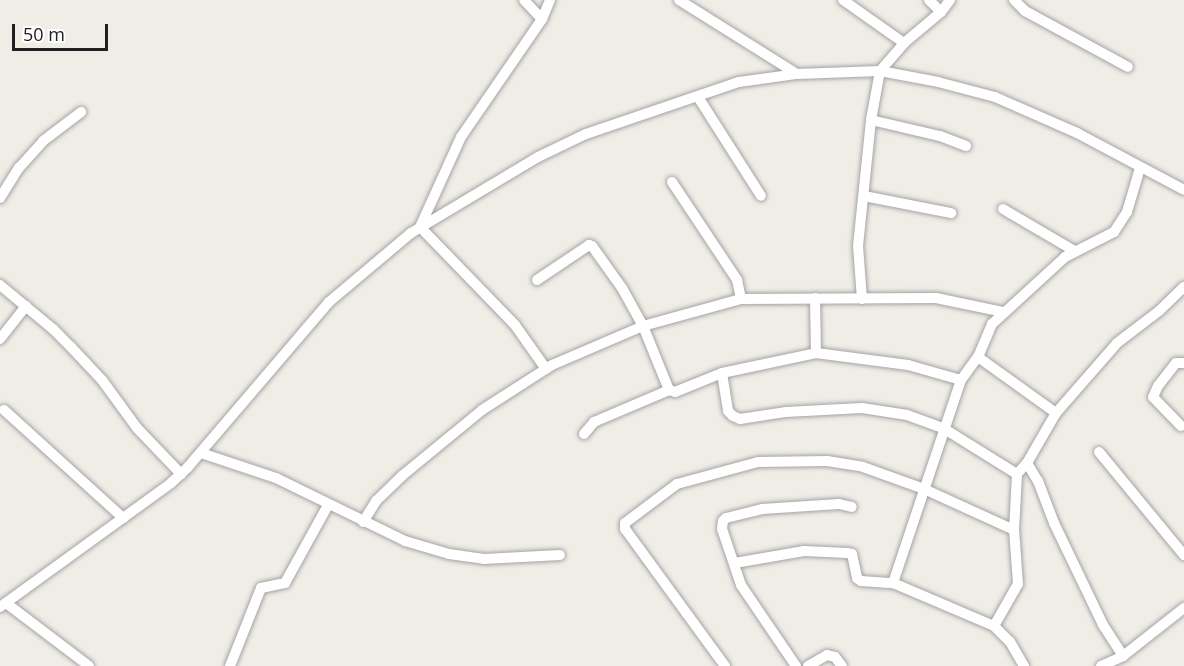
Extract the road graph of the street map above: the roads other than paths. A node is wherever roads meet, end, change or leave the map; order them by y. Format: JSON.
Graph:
{"nodes":[{"id":1,"x":524,"y":0,"type":"edge"},
{"id":2,"x":550,"y":0,"type":"edge"},
{"id":3,"x":679,"y":0,"type":"edge"},
{"id":4,"x":843,"y":0,"type":"edge"},
{"id":5,"x":929,"y":0,"type":"edge"},
{"id":6,"x":950,"y":0,"type":"edge"},
{"id":7,"x":1014,"y":0,"type":"edge"},
{"id":8,"x":941,"y":12,"type":"junction"},
{"id":9,"x":542,"y":19,"type":"junction"},
{"id":10,"x":904,"y":43,"type":"junction"},
{"id":11,"x":1128,"y":68,"type":"dead end"},
{"id":12,"x":880,"y":71,"type":"junction"},
{"id":13,"x":797,"y":74,"type":"junction"},
{"id":14,"x":698,"y":97,"type":"junction"},
{"id":15,"x":81,"y":112,"type":"dead end"},
{"id":16,"x":871,"y":120,"type":"junction"},
{"id":17,"x":966,"y":146,"type":"dead end"},
{"id":18,"x":1140,"y":168,"type":"junction"},
{"id":19,"x":672,"y":182,"type":"dead end"},
{"id":20,"x":1184,"y":190,"type":"edge"},
{"id":21,"x":762,"y":196,"type":"dead end"},
{"id":22,"x":864,"y":196,"type":"junction"},
{"id":23,"x":0,"y":198,"type":"edge"},
{"id":24,"x":1003,"y":209,"type":"dead end"},
{"id":25,"x":951,"y":213,"type":"dead end"},
{"id":26,"x":420,"y":227,"type":"junction"},
{"id":27,"x":1073,"y":250,"type":"junction"},
{"id":28,"x":537,"y":280,"type":"dead end"},
{"id":29,"x":0,"y":285,"type":"edge"},
{"id":30,"x":1184,"y":287,"type":"edge"},
{"id":31,"x":815,"y":298,"type":"junction"},
{"id":32,"x":741,"y":299,"type":"junction"},
{"id":33,"x":862,"y":299,"type":"junction"},
{"id":34,"x":26,"y":306,"type":"junction"},
{"id":35,"x":1003,"y":312,"type":"junction"},
{"id":36,"x":643,"y":326,"type":"junction"},
{"id":37,"x":0,"y":339,"type":"edge"},
{"id":38,"x":816,"y":353,"type":"junction"},
{"id":39,"x":978,"y":357,"type":"junction"},
{"id":40,"x":1184,"y":363,"type":"edge"},
{"id":41,"x":546,"y":369,"type":"junction"},
{"id":42,"x":722,"y":373,"type":"junction"},
{"id":43,"x":961,"y":380,"type":"junction"},
{"id":44,"x":669,"y":390,"type":"junction"},
{"id":45,"x":4,"y":411,"type":"dead end"},
{"id":46,"x":1056,"y":413,"type":"junction"},
{"id":47,"x":1182,"y":426,"type":"dead end"},
{"id":48,"x":943,"y":428,"type":"junction"},
{"id":49,"x":584,"y":434,"type":"dead end"},
{"id":50,"x":1099,"y":452,"type":"dead end"},
{"id":51,"x":201,"y":453,"type":"junction"},
{"id":52,"x":1027,"y":463,"type":"junction"},
{"id":53,"x":181,"y":474,"type":"junction"},
{"id":54,"x":1017,"y":474,"type":"junction"},
{"id":55,"x":924,"y":489,"type":"junction"},
{"id":56,"x":328,"y":505,"type":"junction"},
{"id":57,"x":852,"y":507,"type":"dead end"},
{"id":58,"x":123,"y":518,"type":"junction"},
{"id":59,"x":363,"y":522,"type":"junction"},
{"id":60,"x":1014,"y":530,"type":"junction"},
{"id":61,"x":560,"y":555,"type":"dead end"},
{"id":62,"x":1184,"y":555,"type":"edge"},
{"id":63,"x":735,"y":563,"type":"junction"},
{"id":64,"x":893,"y":583,"type":"junction"},
{"id":65,"x":3,"y":605,"type":"edge"},
{"id":66,"x":1184,"y":608,"type":"edge"},
{"id":67,"x":994,"y":626,"type":"junction"},
{"id":68,"x":1124,"y":656,"type":"junction"},
{"id":69,"x":89,"y":666,"type":"edge"},
{"id":70,"x":230,"y":666,"type":"edge"},
{"id":71,"x":726,"y":666,"type":"edge"},
{"id":72,"x":796,"y":666,"type":"edge"},
{"id":73,"x":808,"y":666,"type":"edge"},
{"id":74,"x":842,"y":666,"type":"edge"},
{"id":75,"x":1024,"y":666,"type":"edge"},
{"id":76,"x":1101,"y":666,"type":"edge"}],
"edges":[{"from":1,"to":9,"type":"street"},
{"from":2,"to":9,"type":"street"},
{"from":3,"to":13,"type":"street"},
{"from":4,"to":10,"type":"street"},
{"from":5,"to":8,"type":"street"},
{"from":6,"to":8,"type":"street"},
{"from":7,"to":11,"type":"street"},
{"from":8,"to":10,"type":"street"},
{"from":9,"to":26,"type":"street"},
{"from":10,"to":12,"type":"street"},
{"from":12,"to":13,"type":"street"},
{"from":12,"to":16,"type":"street"},
{"from":12,"to":18,"type":"street"},
{"from":13,"to":14,"type":"street"},
{"from":14,"to":21,"type":"street"},
{"from":14,"to":26,"type":"street"},
{"from":15,"to":23,"type":"street"},
{"from":16,"to":17,"type":"street"},
{"from":16,"to":22,"type":"street"},
{"from":18,"to":20,"type":"street"},
{"from":18,"to":27,"type":"street"},
{"from":19,"to":32,"type":"street"},
{"from":22,"to":25,"type":"street"},
{"from":22,"to":33,"type":"street"},
{"from":24,"to":27,"type":"street"},
{"from":26,"to":41,"type":"street"},
{"from":26,"to":51,"type":"street"},
{"from":27,"to":35,"type":"street"},
{"from":28,"to":36,"type":"street"},
{"from":29,"to":34,"type":"street"},
{"from":30,"to":46,"type":"street"},
{"from":31,"to":32,"type":"street"},
{"from":31,"to":33,"type":"street"},
{"from":31,"to":38,"type":"street"},
{"from":32,"to":36,"type":"street"},
{"from":33,"to":35,"type":"street"},
{"from":34,"to":37,"type":"street"},
{"from":34,"to":53,"type":"street"},
{"from":35,"to":39,"type":"street"},
{"from":36,"to":41,"type":"street"},
{"from":36,"to":44,"type":"street"},
{"from":38,"to":42,"type":"street"},
{"from":38,"to":43,"type":"street"},
{"from":39,"to":43,"type":"street"},
{"from":39,"to":46,"type":"street"},
{"from":40,"to":47,"type":"street"},
{"from":41,"to":59,"type":"street"},
{"from":42,"to":44,"type":"street"},
{"from":42,"to":48,"type":"street"},
{"from":43,"to":48,"type":"street"},
{"from":44,"to":49,"type":"street"},
{"from":45,"to":58,"type":"street"},
{"from":46,"to":52,"type":"street"},
{"from":48,"to":54,"type":"street"},
{"from":48,"to":55,"type":"street"},
{"from":50,"to":62,"type":"street"},
{"from":51,"to":53,"type":"street"},
{"from":51,"to":56,"type":"street"},
{"from":52,"to":54,"type":"street"},
{"from":52,"to":68,"type":"street"},
{"from":53,"to":58,"type":"street"},
{"from":54,"to":60,"type":"street"},
{"from":55,"to":60,"type":"street"},
{"from":55,"to":64,"type":"street"},
{"from":55,"to":71,"type":"street"},
{"from":56,"to":59,"type":"street"},
{"from":56,"to":70,"type":"street"},
{"from":57,"to":63,"type":"street"},
{"from":58,"to":65,"type":"street"},
{"from":59,"to":61,"type":"street"},
{"from":60,"to":67,"type":"street"},
{"from":63,"to":64,"type":"street"},
{"from":63,"to":72,"type":"street"},
{"from":64,"to":67,"type":"street"},
{"from":65,"to":69,"type":"street"},
{"from":66,"to":68,"type":"street"},
{"from":67,"to":75,"type":"street"},
{"from":68,"to":76,"type":"street"},
{"from":73,"to":74,"type":"street"}]}
